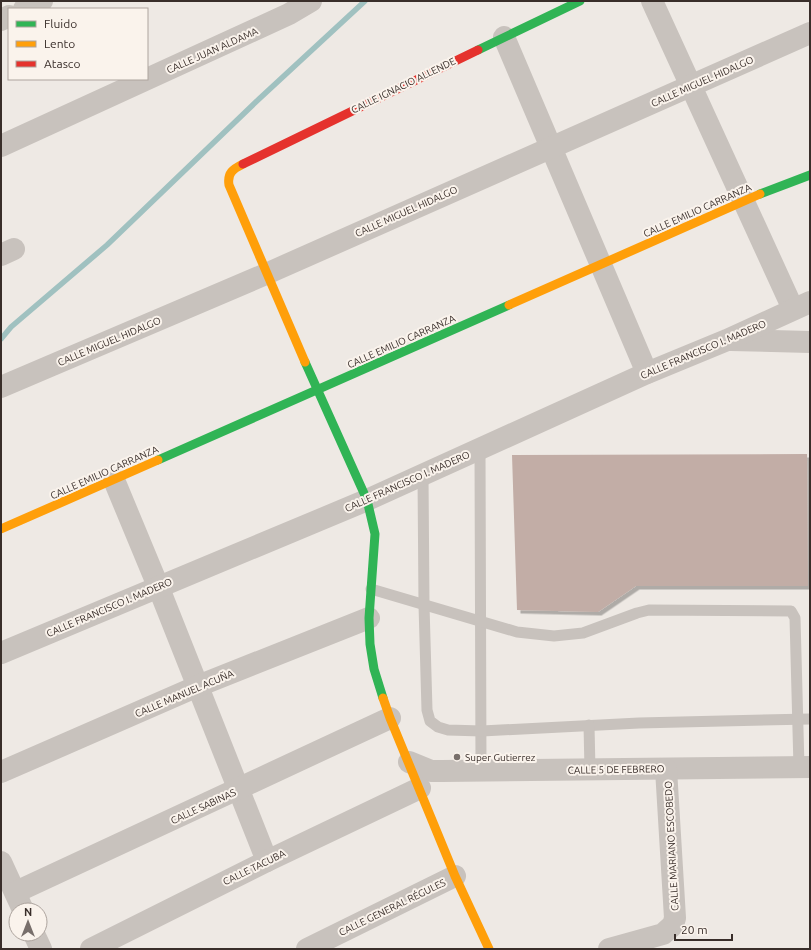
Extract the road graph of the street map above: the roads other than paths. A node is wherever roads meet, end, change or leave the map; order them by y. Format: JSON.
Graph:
{"nodes":[{"id":1,"x":42,"y":1,"type":"edge"},
{"id":2,"x":311,"y":1,"type":"edge"},
{"id":3,"x":580,"y":1,"type":"edge"},
{"id":4,"x":652,"y":1,"type":"edge"},
{"id":5,"x":26,"y":8,"type":"edge"},
{"id":6,"x":810,"y":33,"type":"edge"},
{"id":7,"x":504,"y":37,"type":"junction"},
{"id":8,"x":148,"y":79,"type":"edge"},
{"id":9,"x":145,"y":80,"type":"edge"},
{"id":10,"x":691,"y":86,"type":"junction"},
{"id":11,"x":1,"y":146,"type":"edge"},
{"id":12,"x":552,"y":146,"type":"junction"},
{"id":13,"x":810,"y":175,"type":"edge"},
{"id":14,"x":743,"y":201,"type":"junction"},
{"id":15,"x":601,"y":264,"type":"junction"},
{"id":16,"x":266,"y":274,"type":"junction"},
{"id":17,"x":802,"y":305,"type":"edge"},
{"id":18,"x":727,"y":340,"type":"junction"},
{"id":19,"x":810,"y":342,"type":"edge"},
{"id":20,"x":647,"y":373,"type":"junction"},
{"id":21,"x":1,"y":387,"type":"edge"},
{"id":22,"x":318,"y":390,"type":"junction"},
{"id":23,"x":480,"y":449,"type":"junction"},
{"id":24,"x":423,"y":475,"type":"junction"},
{"id":25,"x":114,"y":480,"type":"junction"},
{"id":26,"x":367,"y":500,"type":"junction"},
{"id":27,"x":1,"y":529,"type":"edge"},
{"id":28,"x":158,"y":586,"type":"junction"},
{"id":29,"x":371,"y":589,"type":"junction"},
{"id":30,"x":424,"y":605,"type":"junction"},
{"id":31,"x":369,"y":618,"type":"junction"},
{"id":32,"x":480,"y":621,"type":"junction"},
{"id":33,"x":1,"y":652,"type":"edge"},
{"id":34,"x":198,"y":686,"type":"junction"},
{"id":35,"x":390,"y":718,"type":"junction"},
{"id":36,"x":798,"y":720,"type":"junction"},
{"id":37,"x":810,"y":720,"type":"edge"},
{"id":38,"x":589,"y":725,"type":"junction"},
{"id":39,"x":482,"y":731,"type":"junction"},
{"id":40,"x":805,"y":767,"type":"edge"},
{"id":41,"x":666,"y":769,"type":"junction"},
{"id":42,"x":590,"y":770,"type":"junction"},
{"id":43,"x":481,"y":771,"type":"junction"},
{"id":44,"x":1,"y":772,"type":"edge"},
{"id":45,"x":417,"y":772,"type":"junction"},
{"id":46,"x":239,"y":790,"type":"junction"},
{"id":47,"x":267,"y":861,"type":"junction"},
{"id":48,"x":1,"y":862,"type":"edge"},
{"id":49,"x":456,"y":876,"type":"junction"},
{"id":50,"x":20,"y":901,"type":"edge"},
{"id":51,"x":90,"y":949,"type":"edge"},
{"id":52,"x":307,"y":949,"type":"edge"},
{"id":53,"x":489,"y":949,"type":"edge"},
{"id":54,"x":609,"y":949,"type":"edge"}],
"edges":[{"from":1,"to":5,"type":"street"},
{"from":2,"to":8,"type":"street","name":"CALLE JUAN ALDAMA"},
{"from":3,"to":7,"type":"street","name":"CALLE IGNACIO ALLENDE"},
{"from":4,"to":10,"type":"street"},
{"from":6,"to":10,"type":"street","name":"CALLE MIGUEL HIDALGO"},
{"from":7,"to":12,"type":"street"},
{"from":7,"to":16,"type":"street","name":"CALLE IGNACIO ALLENDE"},
{"from":9,"to":11,"type":"street","name":"CALLE JUAN ALDAMA"},
{"from":10,"to":12,"type":"street","name":"CALLE MIGUEL HIDALGO"},
{"from":10,"to":14,"type":"street"},
{"from":12,"to":15,"type":"street"},
{"from":12,"to":16,"type":"street","name":"CALLE MIGUEL HIDALGO"},
{"from":13,"to":14,"type":"street","name":"CALLE EMILIO CARRANZA"},
{"from":14,"to":15,"type":"street","name":"CALLE EMILIO CARRANZA"},
{"from":14,"to":17,"type":"street"},
{"from":15,"to":20,"type":"street"},
{"from":15,"to":22,"type":"street","name":"CALLE EMILIO CARRANZA"},
{"from":16,"to":21,"type":"street","name":"CALLE MIGUEL HIDALGO"},
{"from":16,"to":22,"type":"street"},
{"from":17,"to":18,"type":"street","name":"CALLE FRANCISCO I. MADERO"},
{"from":18,"to":19,"type":"street"},
{"from":18,"to":20,"type":"street","name":"CALLE FRANCISCO I. MADERO"},
{"from":20,"to":23,"type":"street","name":"CALLE FRANCISCO I. MADERO"},
{"from":22,"to":25,"type":"street","name":"CALLE EMILIO CARRANZA"},
{"from":22,"to":26,"type":"street"},
{"from":23,"to":24,"type":"street","name":"CALLE FRANCISCO I. MADERO"},
{"from":23,"to":32,"type":"lane"},
{"from":24,"to":26,"type":"street","name":"CALLE FRANCISCO I. MADERO"},
{"from":24,"to":30,"type":"lane"},
{"from":25,"to":27,"type":"street","name":"CALLE EMILIO CARRANZA"},
{"from":25,"to":28,"type":"street"},
{"from":26,"to":28,"type":"street","name":"CALLE FRANCISCO I. MADERO"},
{"from":26,"to":29,"type":"street"},
{"from":28,"to":33,"type":"street","name":"CALLE FRANCISCO I. MADERO"},
{"from":28,"to":34,"type":"street"},
{"from":29,"to":30,"type":"lane"},
{"from":29,"to":31,"type":"street"},
{"from":30,"to":32,"type":"lane"},
{"from":30,"to":39,"type":"lane"},
{"from":31,"to":34,"type":"street","name":"CALLE MANUEL ACUÑA"},
{"from":31,"to":35,"type":"street"},
{"from":32,"to":36,"type":"lane"},
{"from":32,"to":39,"type":"lane"},
{"from":34,"to":44,"type":"street","name":"CALLE MANUEL ACUÑA"},
{"from":34,"to":46,"type":"street"},
{"from":35,"to":45,"type":"street"},
{"from":35,"to":46,"type":"street","name":"CALLE SABINAS"},
{"from":36,"to":37,"type":"lane"},
{"from":36,"to":38,"type":"lane"},
{"from":36,"to":40,"type":"lane"},
{"from":38,"to":39,"type":"lane"},
{"from":38,"to":42,"type":"lane"},
{"from":39,"to":43,"type":"lane"},
{"from":40,"to":41,"type":"street","name":"CALLE 5 DE FEBRERO"},
{"from":41,"to":42,"type":"street","name":"CALLE 5 DE FEBRERO"},
{"from":41,"to":54,"type":"street","name":"CALLE MARIANO ESCOBEDO"},
{"from":42,"to":43,"type":"street","name":"CALLE 5 DE FEBRERO"},
{"from":43,"to":45,"type":"street","name":"CALLE 5 DE FEBRERO"},
{"from":45,"to":47,"type":"street","name":"CALLE TACUBA"},
{"from":45,"to":49,"type":"street"},
{"from":46,"to":47,"type":"street"},
{"from":46,"to":50,"type":"street","name":"CALLE SABINAS"},
{"from":47,"to":51,"type":"street","name":"CALLE TACUBA"},
{"from":48,"to":50,"type":"street"},
{"from":49,"to":52,"type":"street","name":"CALLE GENERAL RÉGULES"},
{"from":49,"to":53,"type":"street"}]}
